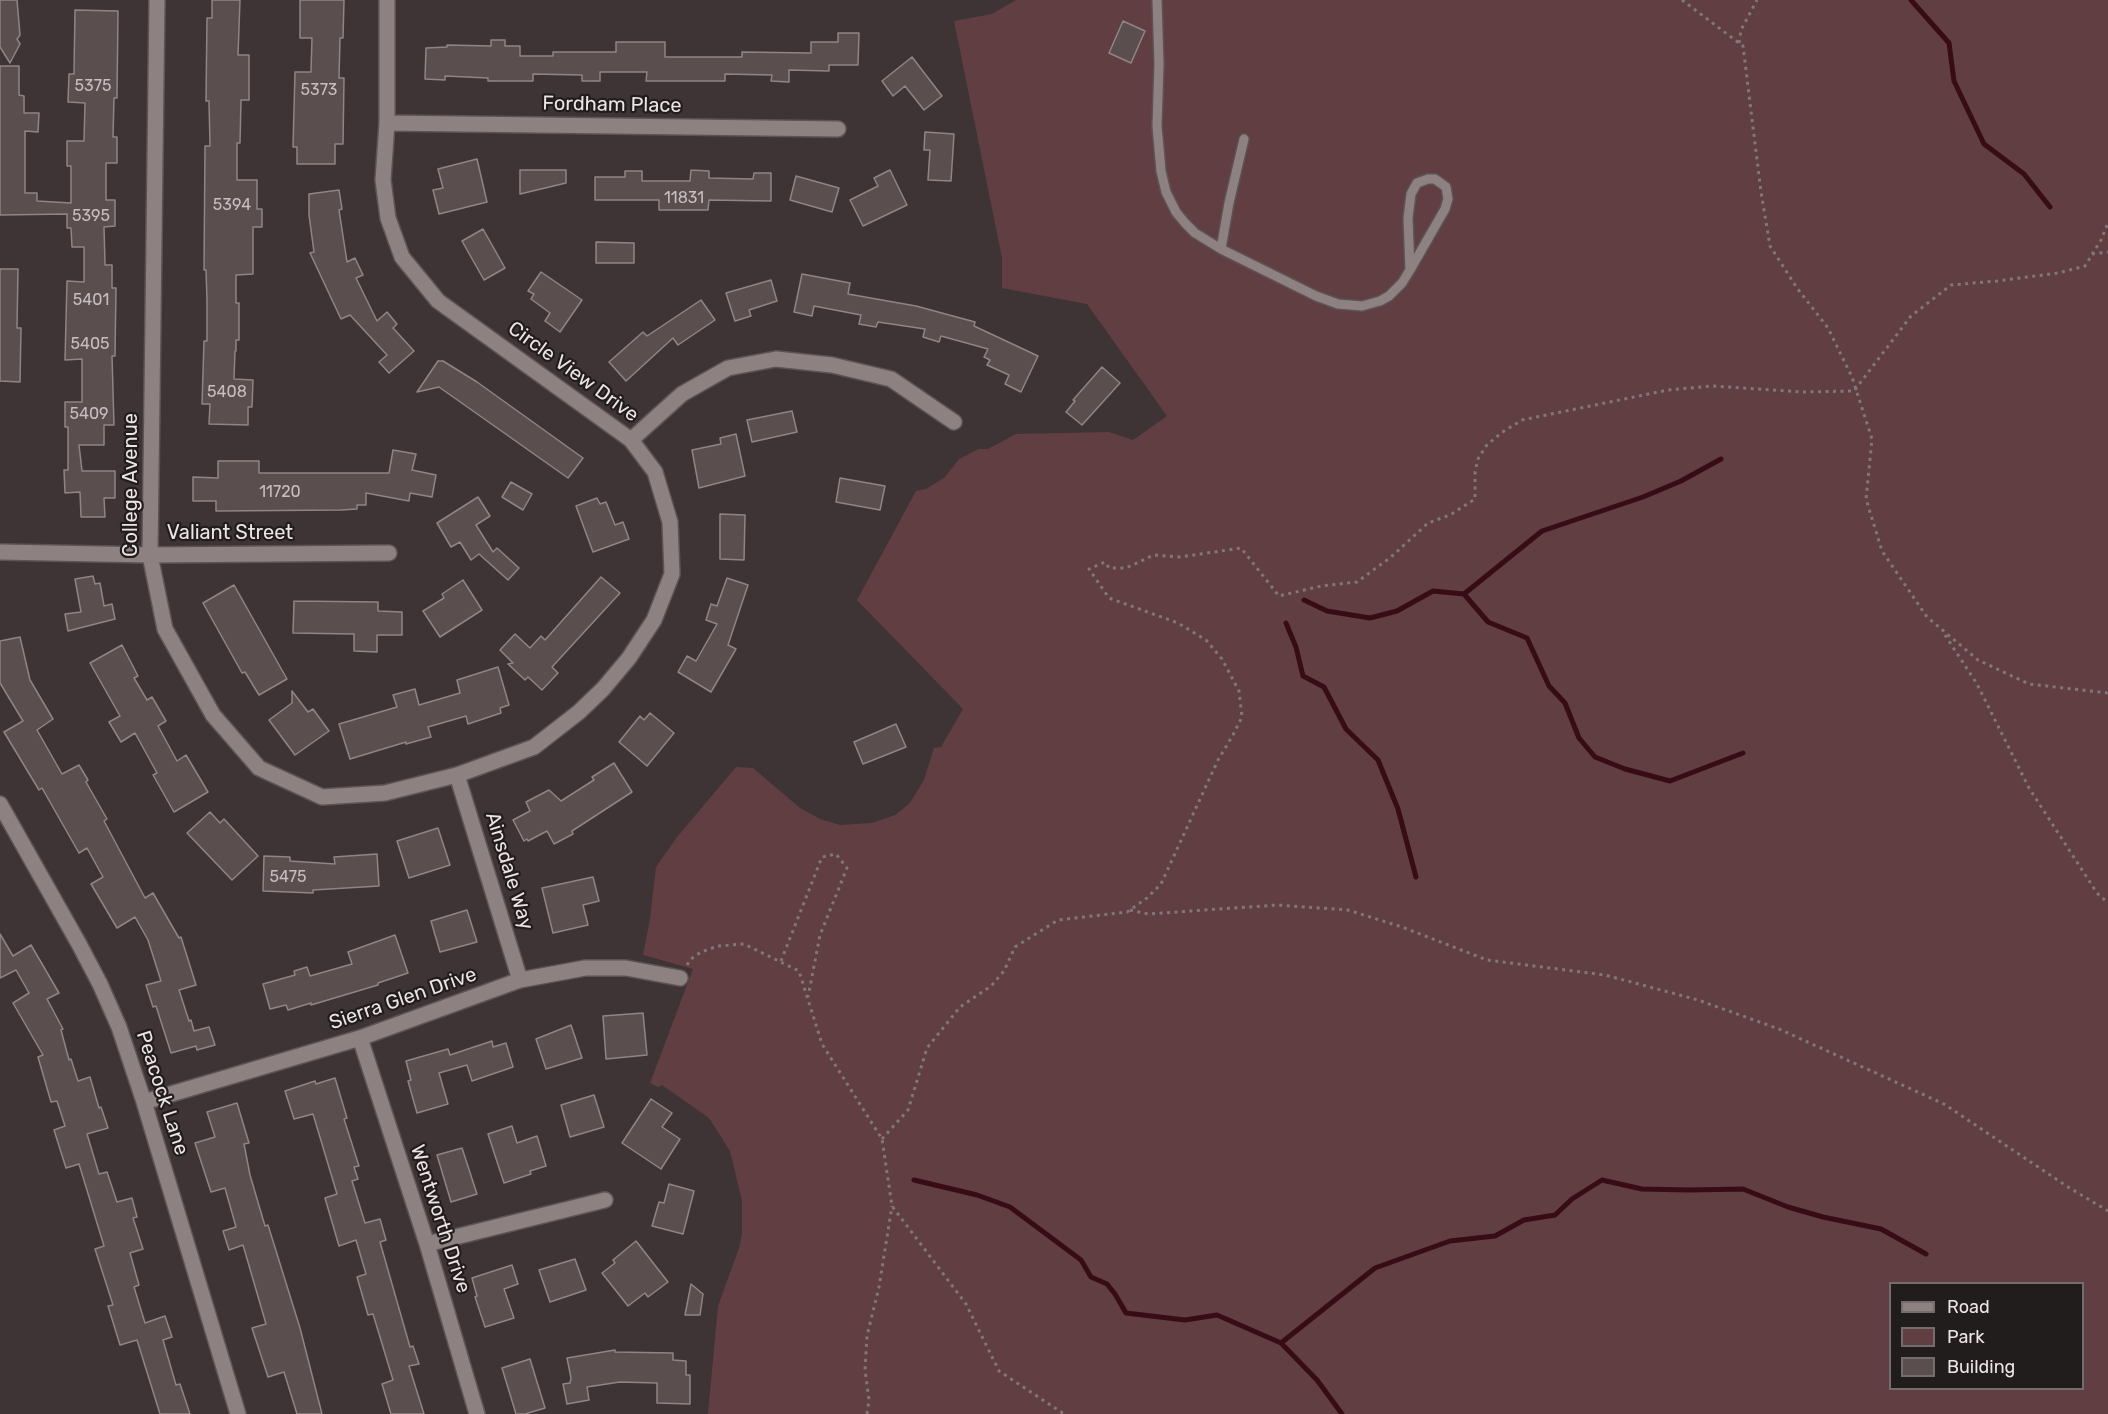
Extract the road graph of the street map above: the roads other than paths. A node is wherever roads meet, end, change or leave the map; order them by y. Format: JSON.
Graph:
{"nodes":[{"id":1,"x":157,"y":0,"type":"edge"},
{"id":2,"x":387,"y":0,"type":"edge"},
{"id":3,"x":1157,"y":0,"type":"edge"},
{"id":4,"x":387,"y":123,"type":"junction"},
{"id":5,"x":838,"y":129,"type":"dead end"},
{"id":6,"x":1244,"y":139,"type":"dead end"},
{"id":7,"x":1221,"y":249,"type":"junction"},
{"id":8,"x":1410,"y":270,"type":"junction"},
{"id":9,"x":954,"y":422,"type":"dead end"},
{"id":10,"x":631,"y":440,"type":"junction"},
{"id":11,"x":0,"y":552,"type":"edge"},
{"id":12,"x":388,"y":553,"type":"dead end"},
{"id":13,"x":150,"y":555,"type":"junction"},
{"id":14,"x":457,"y":775,"type":"junction"},
{"id":15,"x":0,"y":804,"type":"edge"},
{"id":16,"x":680,"y":978,"type":"road end"},
{"id":17,"x":520,"y":980,"type":"junction"},
{"id":18,"x":360,"y":1038,"type":"junction"},
{"id":19,"x":144,"y":1102,"type":"junction"},
{"id":20,"x":605,"y":1200,"type":"dead end"},
{"id":21,"x":427,"y":1244,"type":"junction"},
{"id":22,"x":238,"y":1414,"type":"edge"},
{"id":23,"x":477,"y":1414,"type":"edge"}],
"edges":[{"from":1,"to":13,"type":"street","name":"College Avenue"},
{"from":2,"to":4,"type":"street","name":"Circle View Drive"},
{"from":3,"to":7,"type":"lane"},
{"from":4,"to":5,"type":"street","name":"Fordham Place"},
{"from":4,"to":10,"type":"street","name":"Circle View Drive"},
{"from":6,"to":7,"type":"lane"},
{"from":7,"to":8,"type":"lane"},
{"from":8,"to":8,"type":"lane"},
{"from":9,"to":10,"type":"street"},
{"from":10,"to":14,"type":"street","name":"Circle View Drive"},
{"from":11,"to":13,"type":"street","name":"Valiant Street"},
{"from":12,"to":13,"type":"street","name":"Valiant Street"},
{"from":13,"to":14,"type":"street","name":"College Avenue"},
{"from":14,"to":17,"type":"street","name":"Ainsdale Way"},
{"from":15,"to":19,"type":"street","name":"Peacock Lane"},
{"from":16,"to":17,"type":"street","name":"Sierra Glen Drive"},
{"from":17,"to":18,"type":"street","name":"Sierra Glen Drive"},
{"from":18,"to":19,"type":"street","name":"Sierra Glen Drive"},
{"from":18,"to":21,"type":"street","name":"Wentworth Drive"},
{"from":19,"to":22,"type":"street","name":"Peacock Lane"},
{"from":20,"to":21,"type":"street"},
{"from":21,"to":23,"type":"street","name":"Wentworth Drive"}]}
